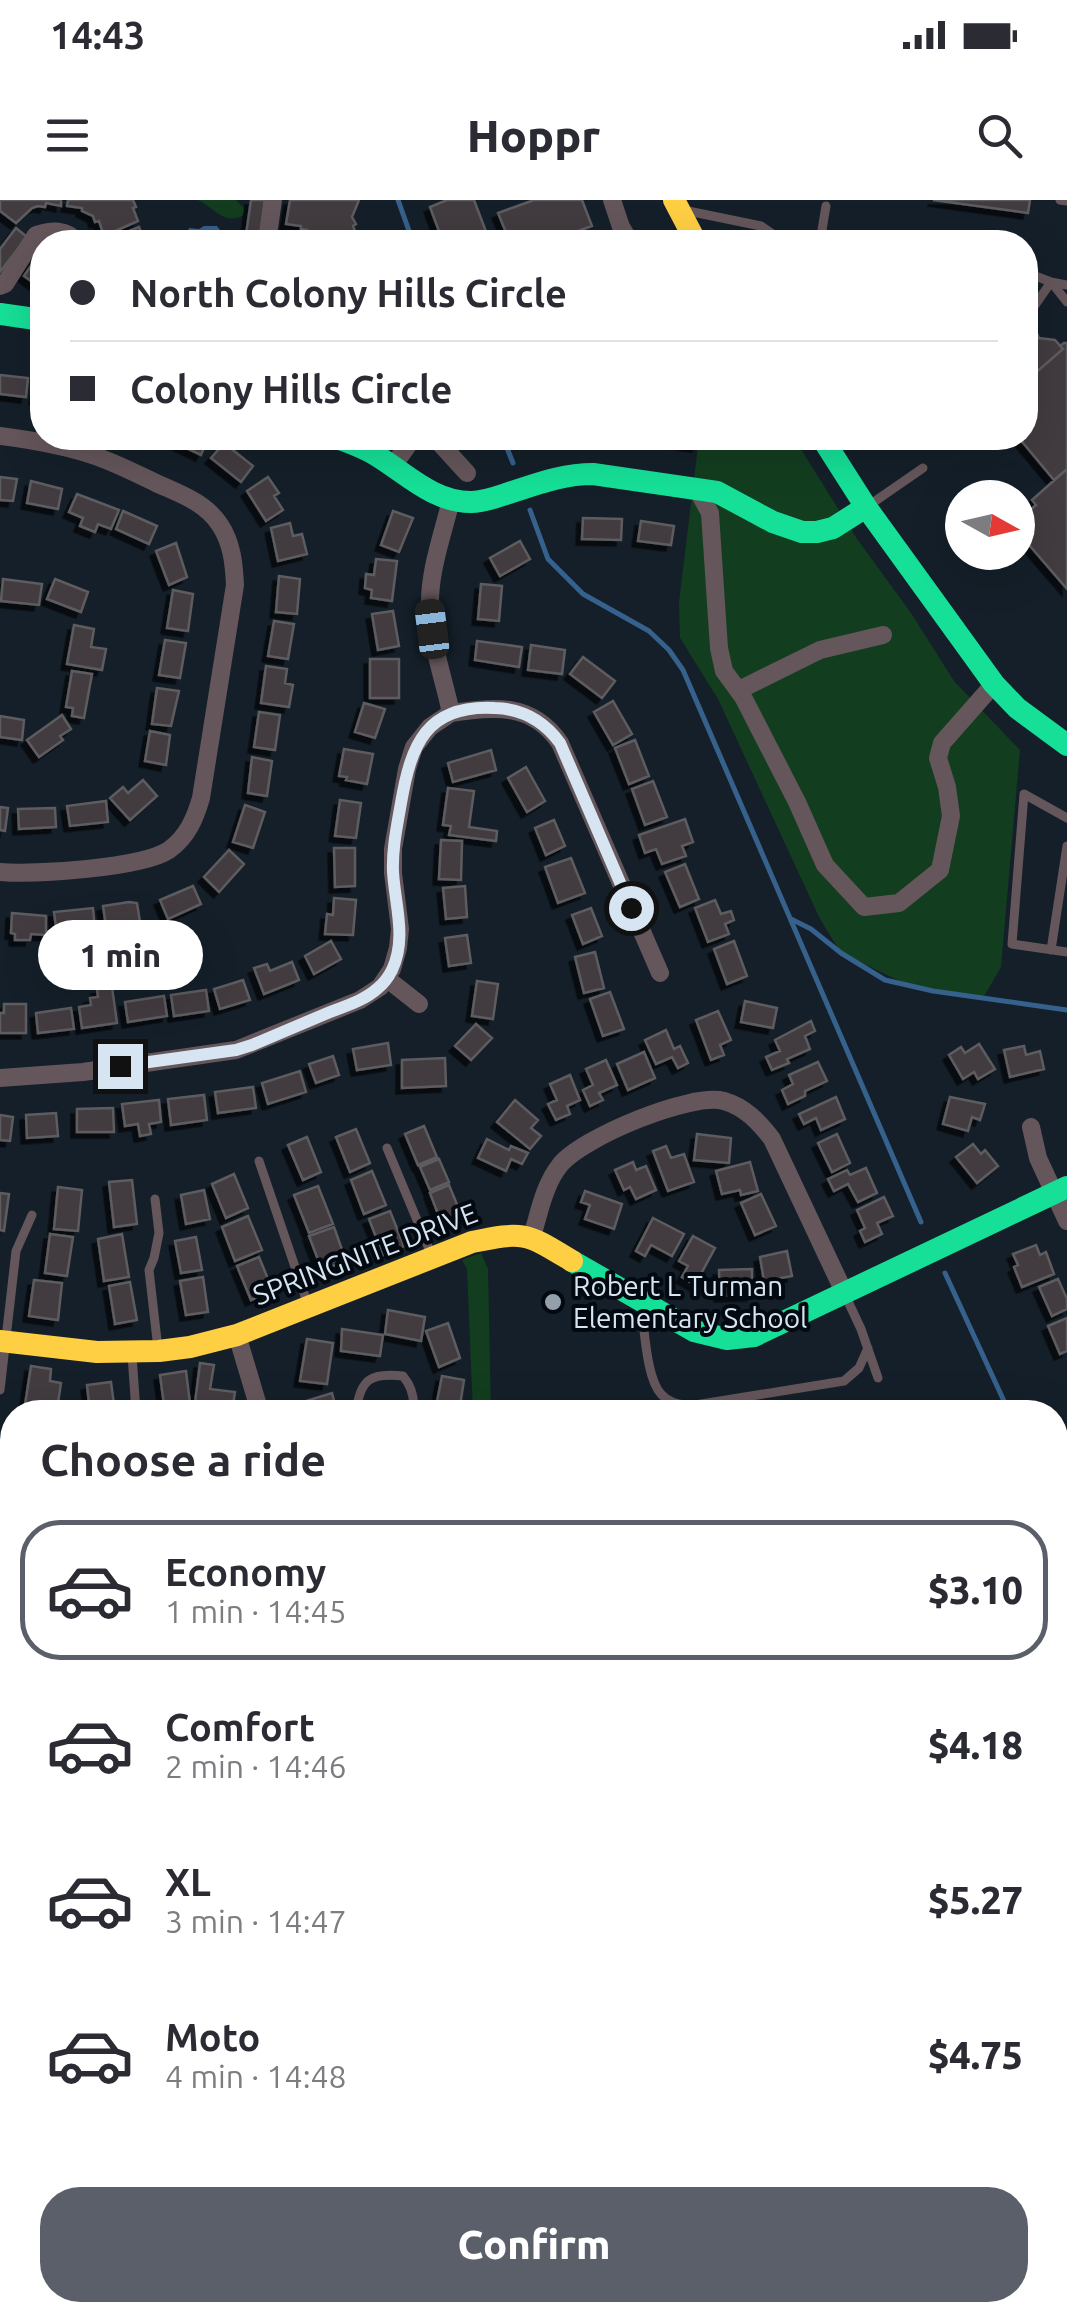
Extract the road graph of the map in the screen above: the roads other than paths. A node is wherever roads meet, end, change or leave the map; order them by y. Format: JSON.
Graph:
{"nodes":[{"id":1,"x":274,"y":200,"type":"edge"},
{"id":2,"x":612,"y":200,"type":"edge"},
{"id":3,"x":676,"y":204,"type":"edge"},
{"id":4,"x":826,"y":206,"type":"dead end"},
{"id":5,"x":272,"y":230,"type":"edge"},
{"id":6,"x":622,"y":230,"type":"edge"},
{"id":7,"x":690,"y":230,"type":"edge"},
{"id":8,"x":767,"y":230,"type":"edge"},
{"id":9,"x":822,"y":230,"type":"edge"},
{"id":10,"x":30,"y":244,"type":"edge"},
{"id":11,"x":1038,"y":277,"type":"edge"},
{"id":12,"x":1050,"y":282,"type":"junction"},
{"id":13,"x":1067,"y":284,"type":"edge"},
{"id":14,"x":0,"y":286,"type":"edge"},
{"id":15,"x":1038,"y":301,"type":"edge"},
{"id":16,"x":1067,"y":302,"type":"edge"},
{"id":17,"x":0,"y":314,"type":"edge"},
{"id":18,"x":30,"y":318,"type":"edge"},
{"id":19,"x":0,"y":436,"type":"edge"},
{"id":20,"x":30,"y":441,"type":"edge"},
{"id":21,"x":72,"y":450,"type":"edge"},
{"id":22,"x":368,"y":450,"type":"edge"},
{"id":23,"x":404,"y":450,"type":"edge"},
{"id":24,"x":446,"y":450,"type":"edge"},
{"id":25,"x":830,"y":450,"type":"edge"},
{"id":26,"x":392,"y":466,"type":"junction"},
{"id":27,"x":923,"y":468,"type":"dead end"},
{"id":28,"x":467,"y":472,"type":"dead end"},
{"id":29,"x":697,"y":488,"type":"junction"},
{"id":30,"x":451,"y":500,"type":"junction"},
{"id":31,"x":866,"y":507,"type":"junction"},
{"id":32,"x":883,"y":635,"type":"dead end"},
{"id":33,"x":994,"y":684,"type":"junction"},
{"id":34,"x":738,"y":690,"type":"junction"},
{"id":35,"x":452,"y":713,"type":"junction"},
{"id":36,"x":1067,"y":745,"type":"edge"},
{"id":37,"x":1067,"y":818,"type":"edge"},
{"id":38,"x":1067,"y":846,"type":"edge"},
{"id":39,"x":0,"y":872,"type":"edge"},
{"id":40,"x":1051,"y":950,"type":"junction"},
{"id":41,"x":1067,"y":952,"type":"edge"},
{"id":42,"x":660,"y":973,"type":"dead end"},
{"id":43,"x":386,"y":978,"type":"junction"},
{"id":44,"x":419,"y":1004,"type":"dead end"},
{"id":45,"x":0,"y":1078,"type":"edge"},
{"id":46,"x":1031,"y":1127,"type":"dead end"},
{"id":47,"x":387,"y":1148,"type":"dead end"},
{"id":48,"x":258,"y":1160,"type":"dead end"},
{"id":49,"x":1061,"y":1190,"type":"edge"},
{"id":50,"x":155,"y":1199,"type":"dead end"},
{"id":51,"x":32,"y":1214,"type":"dead end"},
{"id":52,"x":1067,"y":1221,"type":"edge"},
{"id":53,"x":532,"y":1237,"type":"junction"},
{"id":54,"x":432,"y":1257,"type":"junction"},
{"id":55,"x":844,"y":1292,"type":"junction"},
{"id":56,"x":640,"y":1300,"type":"junction"},
{"id":57,"x":309,"y":1308,"type":"junction"},
{"id":58,"x":238,"y":1335,"type":"junction"},
{"id":59,"x":2,"y":1342,"type":"edge"},
{"id":60,"x":868,"y":1348,"type":"junction"},
{"id":61,"x":132,"y":1351,"type":"junction"},
{"id":62,"x":158,"y":1351,"type":"junction"},
{"id":63,"x":878,"y":1378,"type":"dead end"},
{"id":64,"x":0,"y":1390,"type":"edge"},
{"id":65,"x":135,"y":1400,"type":"edge"},
{"id":66,"x":257,"y":1400,"type":"edge"},
{"id":67,"x":359,"y":1400,"type":"edge"},
{"id":68,"x":413,"y":1400,"type":"edge"},
{"id":69,"x":668,"y":1400,"type":"edge"},
{"id":70,"x":727,"y":1400,"type":"edge"}],
"edges":[{"from":1,"to":5,"type":"street"},
{"from":2,"to":6,"type":"street"},
{"from":3,"to":7,"type":"street"},
{"from":3,"to":8,"type":"lane"},
{"from":4,"to":9,"type":"lane"},
{"from":10,"to":14,"type":"street"},
{"from":11,"to":12,"type":"lane"},
{"from":12,"to":13,"type":"lane"},
{"from":12,"to":15,"type":"lane"},
{"from":12,"to":16,"type":"lane"},
{"from":17,"to":18,"type":"street"},
{"from":19,"to":20,"type":"street"},
{"from":21,"to":39,"type":"street"},
{"from":22,"to":26,"type":"street"},
{"from":23,"to":26,"type":"street"},
{"from":24,"to":28,"type":"street"},
{"from":25,"to":31,"type":"street"},
{"from":26,"to":30,"type":"street"},
{"from":27,"to":31,"type":"lane"},
{"from":29,"to":30,"type":"street"},
{"from":29,"to":31,"type":"street"},
{"from":29,"to":34,"type":"street"},
{"from":30,"to":35,"type":"street"},
{"from":31,"to":33,"type":"street"},
{"from":32,"to":34,"type":"street"},
{"from":33,"to":34,"type":"street"},
{"from":33,"to":36,"type":"street"},
{"from":35,"to":42,"type":"street"},
{"from":35,"to":43,"type":"street"},
{"from":37,"to":40,"type":"lane"},
{"from":38,"to":40,"type":"lane"},
{"from":40,"to":41,"type":"lane"},
{"from":43,"to":44,"type":"street"},
{"from":43,"to":45,"type":"street"},
{"from":46,"to":49,"type":"street"},
{"from":47,"to":54,"type":"lane"},
{"from":48,"to":57,"type":"lane"},
{"from":49,"to":52,"type":"street"},
{"from":49,"to":55,"type":"street"},
{"from":50,"to":62,"type":"lane"},
{"from":51,"to":59,"type":"lane"},
{"from":53,"to":54,"type":"street","name":"SPRINGNITE DRIVE"},
{"from":53,"to":55,"type":"street"},
{"from":53,"to":56,"type":"street"},
{"from":54,"to":57,"type":"street","name":"SPRINGNITE DRIVE"},
{"from":55,"to":56,"type":"street"},
{"from":55,"to":60,"type":"lane"},
{"from":56,"to":69,"type":"lane"},
{"from":57,"to":58,"type":"street","name":"SPRINGNITE DRIVE"},
{"from":58,"to":62,"type":"street","name":"SPRINGNITE DRIVE"},
{"from":58,"to":66,"type":"street"},
{"from":59,"to":61,"type":"street","name":"SPRINGNITE DRIVE"},
{"from":59,"to":64,"type":"lane"},
{"from":60,"to":63,"type":"lane"},
{"from":60,"to":70,"type":"lane"},
{"from":61,"to":62,"type":"street","name":"SPRINGNITE DRIVE"},
{"from":61,"to":65,"type":"lane"},
{"from":67,"to":68,"type":"lane"}]}
